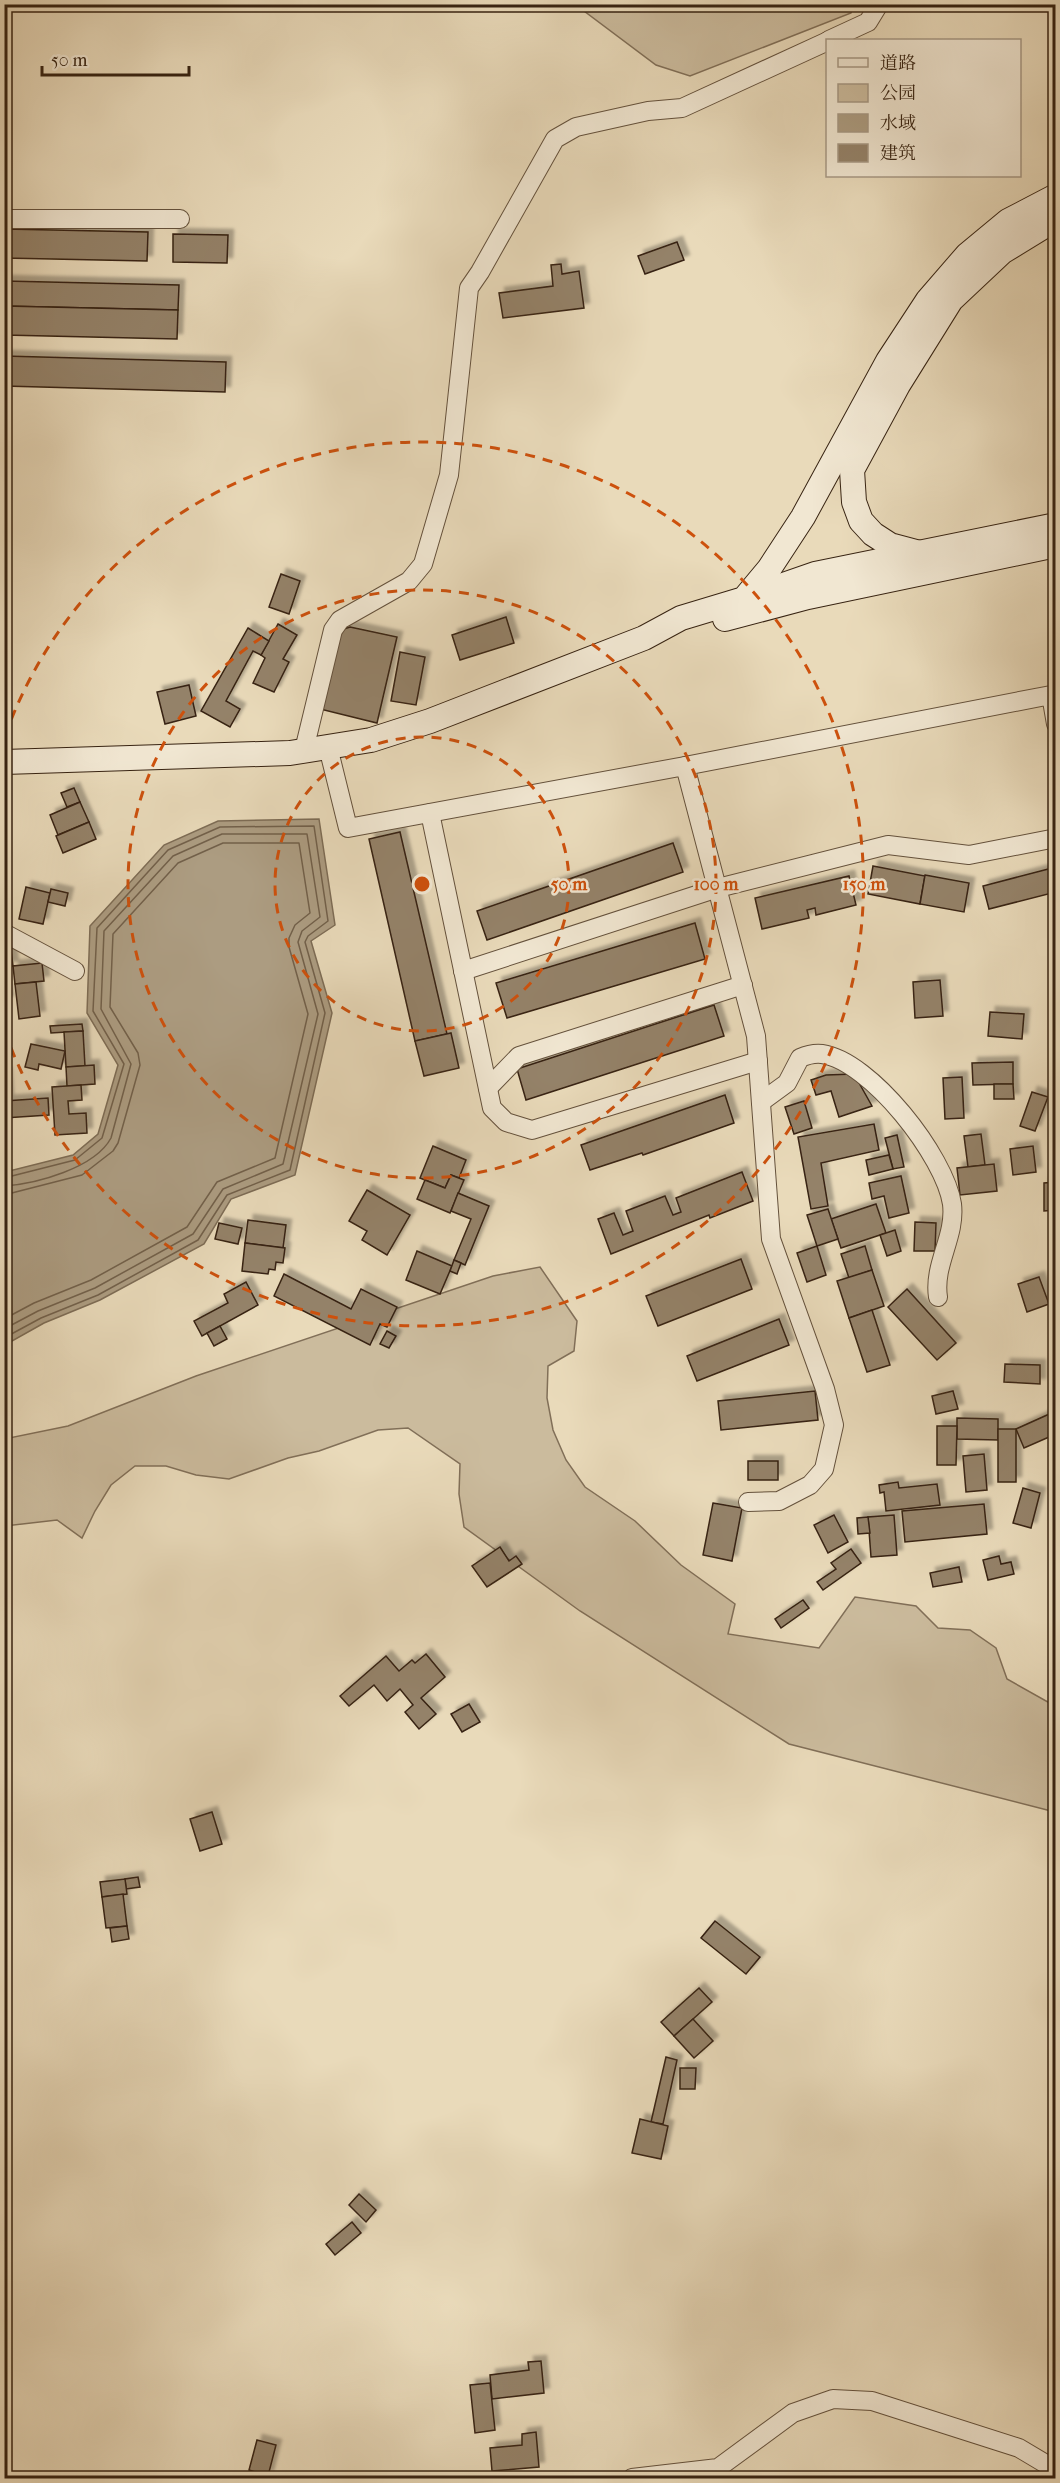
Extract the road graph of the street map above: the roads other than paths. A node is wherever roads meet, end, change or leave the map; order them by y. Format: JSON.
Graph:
{"nodes":[{"id":1,"x":879,"y":4,"type":"edge"},
{"id":2,"x":832,"y":39,"type":"edge"},
{"id":3,"x":826,"y":42,"type":"edge"},
{"id":4,"x":1056,"y":196,"type":"edge"},
{"id":5,"x":4,"y":219,"type":"edge"},
{"id":6,"x":180,"y":219,"type":"dead end"},
{"id":7,"x":1056,"y":219,"type":"edge"},
{"id":8,"x":1056,"y":525,"type":"edge"},
{"id":9,"x":1056,"y":545,"type":"edge"},
{"id":10,"x":920,"y":553,"type":"junction"},
{"id":11,"x":744,"y":599,"type":"junction"},
{"id":12,"x":644,"y":638,"type":"junction"},
{"id":13,"x":1056,"y":724,"type":"edge"},
{"id":14,"x":328,"y":747,"type":"junction"},
{"id":15,"x":304,"y":750,"type":"junction"},
{"id":16,"x":4,"y":762,"type":"edge"},
{"id":17,"x":685,"y":766,"type":"junction"},
{"id":18,"x":430,"y":813,"type":"junction"},
{"id":19,"x":1056,"y":838,"type":"edge"},
{"id":20,"x":718,"y":888,"type":"junction"},
{"id":21,"x":4,"y":933,"type":"edge"},
{"id":22,"x":75,"y":971,"type":"dead end"},
{"id":23,"x":463,"y":971,"type":"junction"},
{"id":24,"x":743,"y":984,"type":"junction"},
{"id":25,"x":758,"y":1061,"type":"junction"},
{"id":26,"x":488,"y":1088,"type":"junction"},
{"id":27,"x":761,"y":1102,"type":"junction"},
{"id":28,"x":938,"y":1297,"type":"dead end"},
{"id":29,"x":748,"y":1502,"type":"dead end"},
{"id":30,"x":1056,"y":2470,"type":"edge"},
{"id":31,"x":632,"y":2478,"type":"edge"}],
"edges":[{"from":1,"to":2,"type":"street"},
{"from":3,"to":15,"type":"street"},
{"from":4,"to":11,"type":"main road"},
{"from":5,"to":6,"type":"street"},
{"from":7,"to":10,"type":"main road"},
{"from":8,"to":10,"type":"main road"},
{"from":9,"to":12,"type":"main road"},
{"from":10,"to":11,"type":"main road"},
{"from":11,"to":12,"type":"main road"},
{"from":12,"to":14,"type":"main road"},
{"from":13,"to":17,"type":"street"},
{"from":14,"to":15,"type":"main road"},
{"from":14,"to":18,"type":"street"},
{"from":15,"to":16,"type":"main road"},
{"from":17,"to":18,"type":"street"},
{"from":17,"to":20,"type":"street"},
{"from":18,"to":23,"type":"street"},
{"from":19,"to":20,"type":"street"},
{"from":20,"to":23,"type":"street"},
{"from":20,"to":24,"type":"street"},
{"from":21,"to":22,"type":"street"},
{"from":23,"to":26,"type":"street"},
{"from":24,"to":25,"type":"street"},
{"from":24,"to":26,"type":"street"},
{"from":25,"to":26,"type":"street"},
{"from":25,"to":27,"type":"street"},
{"from":27,"to":28,"type":"street"},
{"from":27,"to":29,"type":"street"},
{"from":30,"to":31,"type":"street"}]}
